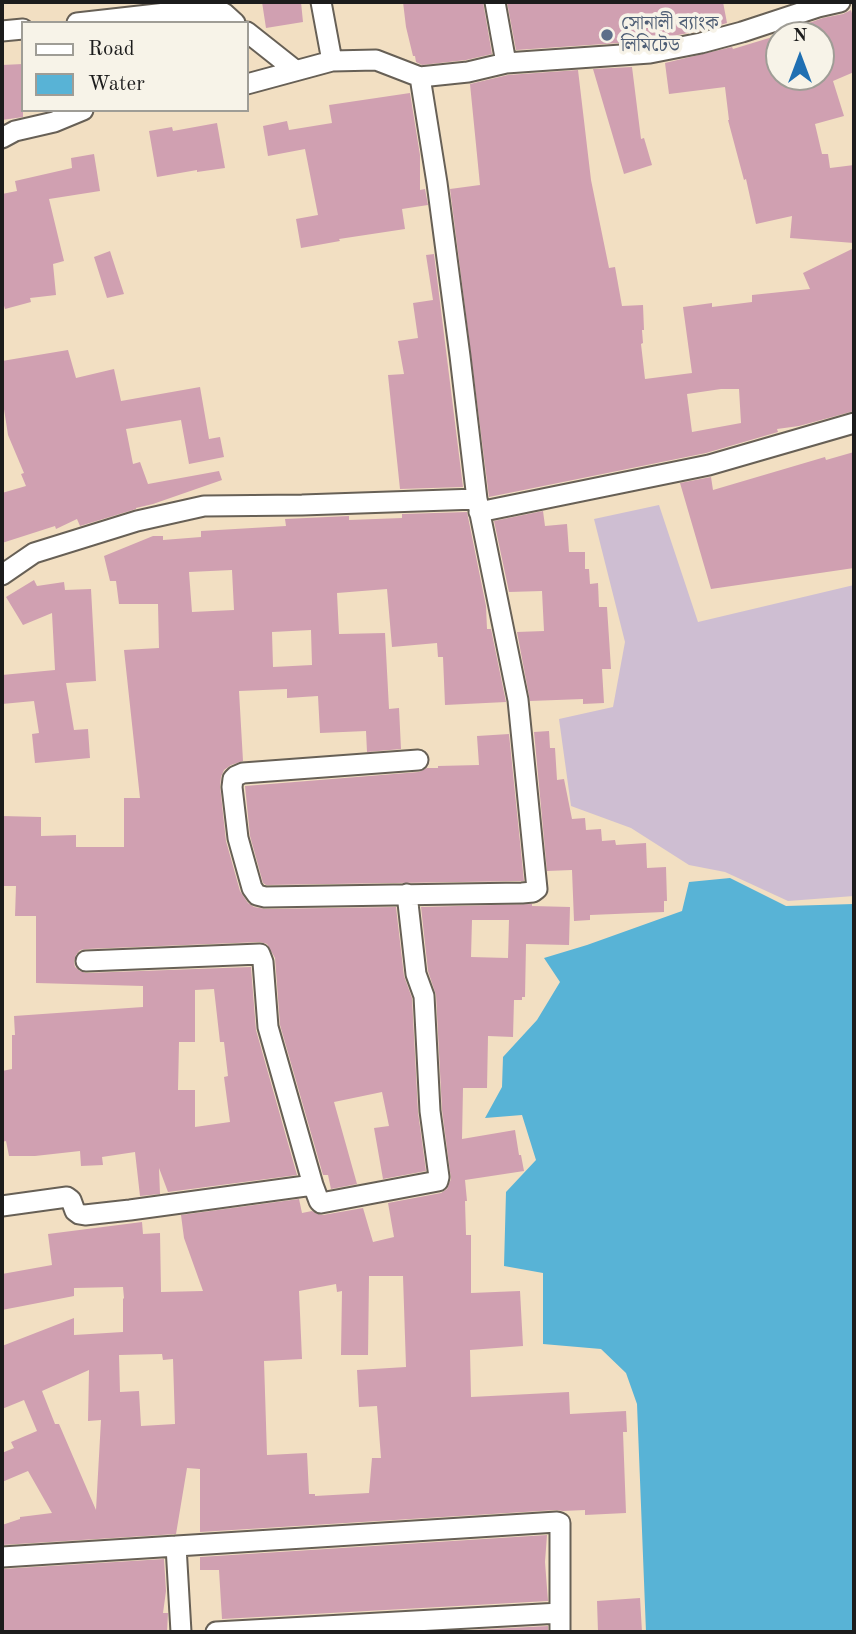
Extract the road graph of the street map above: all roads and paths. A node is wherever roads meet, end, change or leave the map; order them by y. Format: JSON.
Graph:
{"nodes":[{"id":1,"x":321,"y":2,"type":"edge"},
{"id":2,"x":495,"y":2,"type":"edge"},
{"id":3,"x":840,"y":2,"type":"edge"},
{"id":4,"x":95,"y":21,"type":"edge"},
{"id":5,"x":233,"y":21,"type":"edge"},
{"id":6,"x":21,"y":29,"type":"edge"},
{"id":7,"x":2,"y":31,"type":"edge"},
{"id":8,"x":248,"y":33,"type":"edge"},
{"id":9,"x":332,"y":61,"type":"junction"},
{"id":10,"x":506,"y":63,"type":"junction"},
{"id":11,"x":295,"y":70,"type":"junction"},
{"id":12,"x":421,"y":77,"type":"junction"},
{"id":13,"x":248,"y":84,"type":"edge"},
{"id":14,"x":78,"y":112,"type":"edge"},
{"id":15,"x":2,"y":138,"type":"edge"},
{"id":16,"x":854,"y":423,"type":"edge"},
{"id":17,"x":478,"y":505,"type":"junction"},
{"id":18,"x":2,"y":575,"type":"edge"},
{"id":19,"x":418,"y":760,"type":"dead end"},
{"id":20,"x":407,"y":894,"type":"junction"},
{"id":21,"x":86,"y":961,"type":"dead end"},
{"id":22,"x":313,"y":1185,"type":"junction"},
{"id":23,"x":2,"y":1206,"type":"edge"},
{"id":24,"x":176,"y":1546,"type":"junction"},
{"id":25,"x":2,"y":1557,"type":"edge"},
{"id":26,"x":560,"y":1622,"type":"edge"},
{"id":27,"x":181,"y":1632,"type":"edge"},
{"id":28,"x":216,"y":1632,"type":"edge"}],
"edges":[{"from":1,"to":9,"type":"street"},
{"from":2,"to":10,"type":"street"},
{"from":3,"to":10,"type":"street"},
{"from":4,"to":5,"type":"street"},
{"from":6,"to":7,"type":"street"},
{"from":8,"to":11,"type":"street"},
{"from":9,"to":11,"type":"street"},
{"from":9,"to":12,"type":"street"},
{"from":10,"to":12,"type":"street"},
{"from":11,"to":13,"type":"street"},
{"from":12,"to":17,"type":"street"},
{"from":14,"to":15,"type":"street"},
{"from":16,"to":17,"type":"street"},
{"from":17,"to":18,"type":"street"},
{"from":17,"to":20,"type":"street"},
{"from":19,"to":20,"type":"street"},
{"from":20,"to":22,"type":"street"},
{"from":21,"to":22,"type":"street"},
{"from":22,"to":23,"type":"street"},
{"from":24,"to":25,"type":"street"},
{"from":24,"to":26,"type":"street"},
{"from":24,"to":27,"type":"street"},
{"from":26,"to":28,"type":"street"}]}
